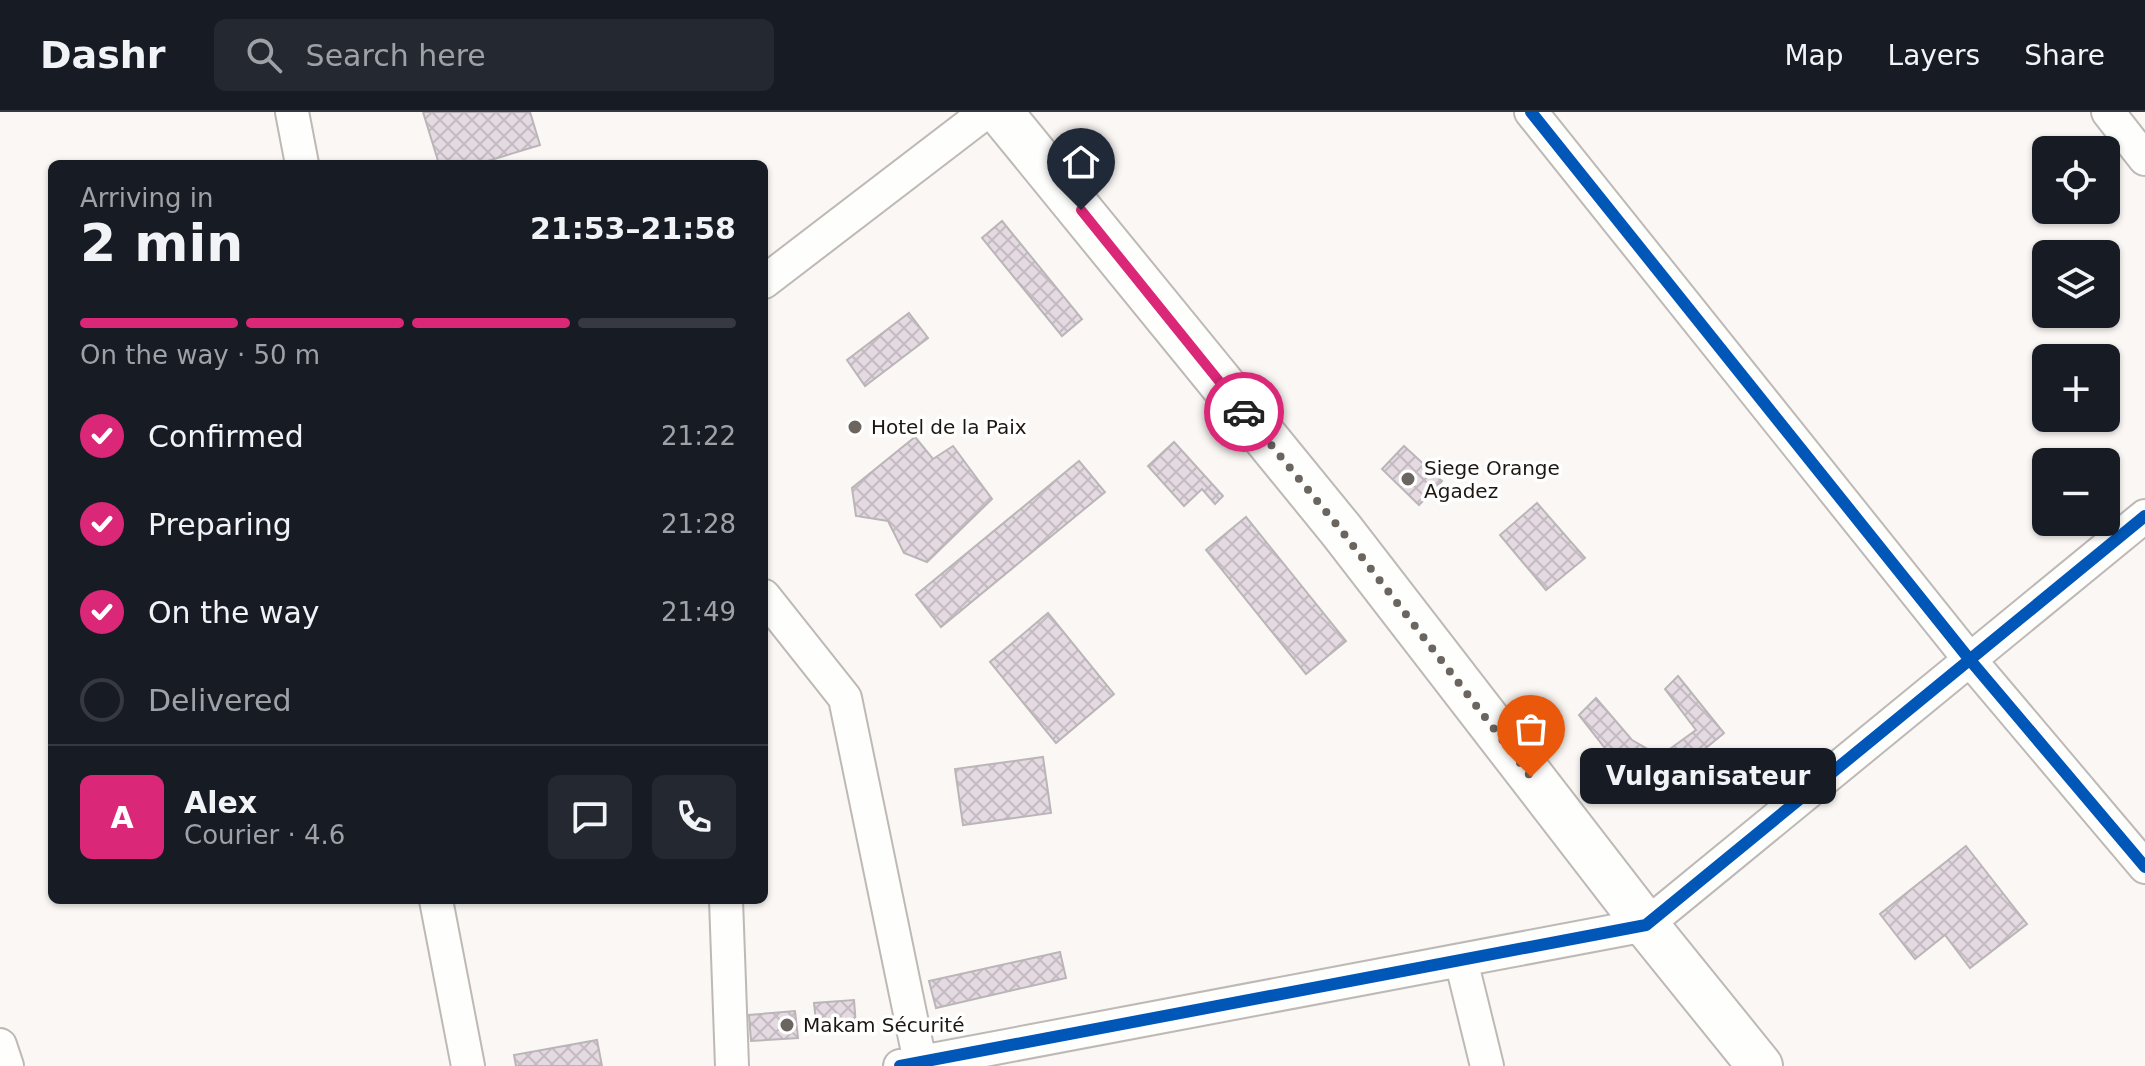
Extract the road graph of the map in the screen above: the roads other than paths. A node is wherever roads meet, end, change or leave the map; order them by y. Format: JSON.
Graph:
{"nodes":[{"id":1,"x":292,"y":112,"type":"edge"},
{"id":2,"x":986,"y":112,"type":"edge"},
{"id":3,"x":1000,"y":112,"type":"edge"},
{"id":4,"x":1531,"y":112,"type":"edge"},
{"id":5,"x":2108,"y":112,"type":"edge"},
{"id":6,"x":2145,"y":159,"type":"edge"},
{"id":7,"x":301,"y":160,"type":"edge"},
{"id":8,"x":768,"y":279,"type":"edge"},
{"id":9,"x":2145,"y":516,"type":"edge"},
{"id":10,"x":768,"y":601,"type":"edge"},
{"id":11,"x":1970,"y":660,"type":"junction"},
{"id":12,"x":2145,"y":867,"type":"edge"},
{"id":13,"x":437,"y":904,"type":"edge"},
{"id":14,"x":726,"y":904,"type":"edge"},
{"id":15,"x":1646,"y":925,"type":"junction"},
{"id":16,"x":1461,"y":960,"type":"junction"},
{"id":17,"x":0,"y":1045,"type":"edge"},
{"id":18,"x":994,"y":1057,"type":"edge"},
{"id":19,"x":910,"y":1064,"type":"edge"},
{"id":20,"x":7,"y":1066,"type":"edge"},
{"id":21,"x":468,"y":1066,"type":"edge"},
{"id":22,"x":732,"y":1066,"type":"edge"},
{"id":23,"x":1487,"y":1066,"type":"edge"},
{"id":24,"x":1760,"y":1066,"type":"edge"}],
"edges":[{"from":1,"to":7,"type":"street"},
{"from":2,"to":8,"type":"street"},
{"from":3,"to":15,"type":"main road"},
{"from":4,"to":11,"type":"street"},
{"from":5,"to":6,"type":"street"},
{"from":9,"to":11,"type":"street"},
{"from":10,"to":19,"type":"street"},
{"from":11,"to":12,"type":"street"},
{"from":11,"to":15,"type":"street"},
{"from":13,"to":21,"type":"street"},
{"from":14,"to":22,"type":"street"},
{"from":15,"to":16,"type":"street"},
{"from":15,"to":24,"type":"main road"},
{"from":16,"to":18,"type":"street"},
{"from":16,"to":23,"type":"street"},
{"from":17,"to":20,"type":"street"},
{"from":18,"to":19,"type":"street"}]}
